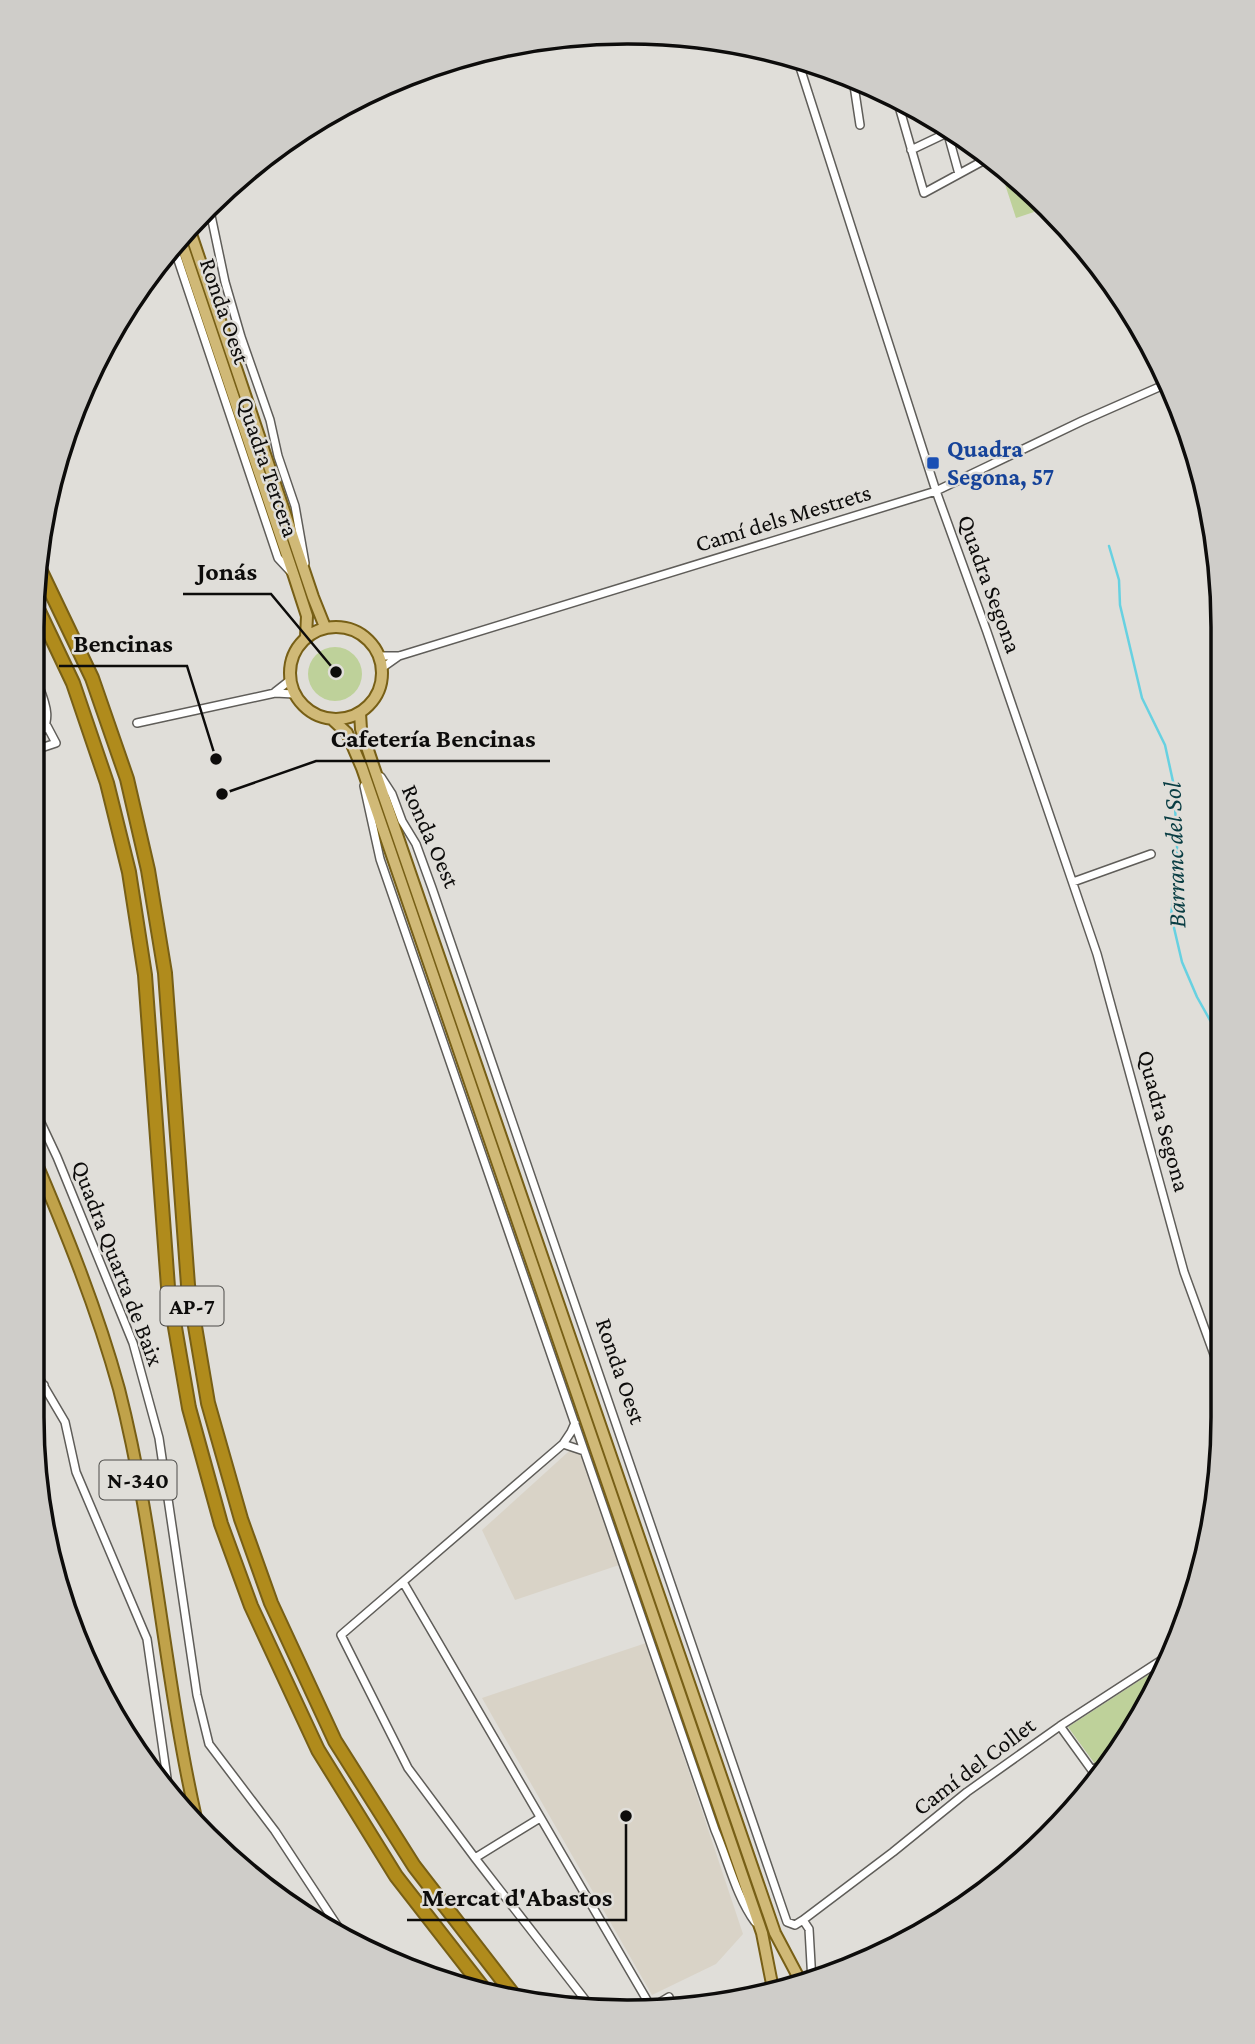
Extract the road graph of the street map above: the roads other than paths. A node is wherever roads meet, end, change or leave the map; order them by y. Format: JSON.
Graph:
{"nodes":[{"id":1,"x":801,"y":71,"type":"edge"},
{"id":2,"x":855,"y":90,"type":"edge"},
{"id":3,"x":900,"y":112,"type":"edge"},
{"id":4,"x":860,"y":125,"type":"dead end"},
{"id":5,"x":940,"y":135,"type":"edge"},
{"id":6,"x":952,"y":142,"type":"edge"},
{"id":7,"x":911,"y":150,"type":"junction"},
{"id":8,"x":981,"y":162,"type":"edge"},
{"id":9,"x":959,"y":174,"type":"junction"},
{"id":10,"x":212,"y":219,"type":"edge"},
{"id":11,"x":193,"y":239,"type":"edge"},
{"id":12,"x":184,"y":249,"type":"edge"},
{"id":13,"x":177,"y":257,"type":"edge"},
{"id":14,"x":1159,"y":387,"type":"edge"},
{"id":15,"x":936,"y":491,"type":"junction"},
{"id":16,"x":300,"y":575,"type":"junction"},
{"id":17,"x":46,"y":580,"type":"edge"},
{"id":18,"x":44,"y":622,"type":"edge"},
{"id":19,"x":325,"y":627,"type":"junction"},
{"id":20,"x":306,"y":637,"type":"junction"},
{"id":21,"x":381,"y":662,"type":"junction"},
{"id":22,"x":289,"y":681,"type":"junction"},
{"id":23,"x":275,"y":693,"type":"junction"},
{"id":24,"x":294,"y":694,"type":"junction"},
{"id":25,"x":44,"y":698,"type":"edge"},
{"id":26,"x":360,"y":713,"type":"junction"},
{"id":27,"x":333,"y":720,"type":"junction"},
{"id":28,"x":137,"y":723,"type":"dead end"},
{"id":29,"x":47,"y":726,"type":"junction"},
{"id":30,"x":44,"y":729,"type":"edge"},
{"id":31,"x":44,"y":747,"type":"edge"},
{"id":32,"x":368,"y":766,"type":"junction"},
{"id":33,"x":1151,"y":853,"type":"dead end"},
{"id":34,"x":1073,"y":882,"type":"junction"},
{"id":35,"x":44,"y":1129,"type":"edge"},
{"id":36,"x":44,"y":1183,"type":"edge"},
{"id":37,"x":1211,"y":1346,"type":"edge"},
{"id":38,"x":44,"y":1385,"type":"edge"},
{"id":39,"x":575,"y":1423,"type":"junction"},
{"id":40,"x":563,"y":1444,"type":"junction"},
{"id":41,"x":584,"y":1451,"type":"junction"},
{"id":42,"x":403,"y":1582,"type":"junction"},
{"id":43,"x":1156,"y":1664,"type":"edge"},
{"id":44,"x":1060,"y":1726,"type":"junction"},
{"id":45,"x":1092,"y":1770,"type":"edge"},
{"id":46,"x":167,"y":1775,"type":"edge"},
{"id":47,"x":194,"y":1806,"type":"edge"},
{"id":48,"x":540,"y":1818,"type":"junction"},
{"id":49,"x":475,"y":1858,"type":"junction"},
{"id":50,"x":803,"y":1920,"type":"junction"},
{"id":51,"x":334,"y":1921,"type":"edge"},
{"id":52,"x":762,"y":1933,"type":"junction"},
{"id":53,"x":812,"y":1970,"type":"edge"},
{"id":54,"x":797,"y":1975,"type":"edge"},
{"id":55,"x":477,"y":1980,"type":"edge"},
{"id":56,"x":772,"y":1982,"type":"edge"},
{"id":57,"x":508,"y":1988,"type":"edge"},
{"id":58,"x":669,"y":1997,"type":"dead end"},
{"id":59,"x":584,"y":1998,"type":"edge"},
{"id":60,"x":666,"y":1999,"type":"edge"},
{"id":61,"x":645,"y":2000,"type":"edge"}],
"edges":[{"from":1,"to":15,"type":"street","name":"Quadra Segona"},
{"from":2,"to":4,"type":"street"},
{"from":3,"to":7,"type":"street"},
{"from":5,"to":7,"type":"street"},
{"from":6,"to":9,"type":"street"},
{"from":7,"to":9,"type":"street"},
{"from":8,"to":9,"type":"street"},
{"from":10,"to":16,"type":"street","name":"Ronda Oest"},
{"from":11,"to":16,"type":"main road","name":"Ronda Oest"},
{"from":12,"to":16,"type":"main road","name":"Ronda Oest"},
{"from":13,"to":16,"type":"street","name":"Quadra Tercera"},
{"from":14,"to":15,"type":"street","name":"Camí dels Mestrets"},
{"from":15,"to":21,"type":"street","name":"Camí dels Mestrets"},
{"from":15,"to":34,"type":"street","name":"Quadra Segona"},
{"from":16,"to":19,"type":"main road","name":"Ronda Oest"},
{"from":16,"to":20,"type":"main road","name":"Ronda Oest"},
{"from":17,"to":57,"type":"highway","number":"AP-7"},
{"from":18,"to":55,"type":"highway","number":"AP-7"},
{"from":19,"to":20,"type":"main road"},
{"from":19,"to":21,"type":"main road"},
{"from":20,"to":22,"type":"main road"},
{"from":21,"to":26,"type":"main road"},
{"from":22,"to":23,"type":"street"},
{"from":22,"to":24,"type":"main road"},
{"from":23,"to":24,"type":"street"},
{"from":23,"to":28,"type":"street"},
{"from":24,"to":27,"type":"main road"},
{"from":25,"to":29,"type":"street"},
{"from":26,"to":27,"type":"main road"},
{"from":26,"to":32,"type":"main road","name":"Ronda Oest"},
{"from":27,"to":32,"type":"main road","name":"Ronda Oest"},
{"from":29,"to":30,"type":"street"},
{"from":29,"to":31,"type":"street"},
{"from":32,"to":39,"type":"street","name":"Ronda Oest"},
{"from":32,"to":50,"type":"street","name":"Ronda Oest"},
{"from":32,"to":52,"type":"main road","name":"Ronda Oest"},
{"from":32,"to":54,"type":"main road","name":"Ronda Oest"},
{"from":33,"to":34,"type":"street"},
{"from":34,"to":37,"type":"street","name":"Quadra Segona"},
{"from":35,"to":51,"type":"street","name":"Quadra Quarta de Baix"},
{"from":36,"to":47,"type":"highway","number":"N-340"},
{"from":38,"to":46,"type":"street"},
{"from":39,"to":40,"type":"street"},
{"from":39,"to":41,"type":"street","name":"Ronda Oest"},
{"from":40,"to":41,"type":"street"},
{"from":40,"to":42,"type":"street"},
{"from":41,"to":52,"type":"street","name":"Ronda Oest"},
{"from":42,"to":48,"type":"street"},
{"from":42,"to":49,"type":"street"},
{"from":43,"to":44,"type":"street","name":"Camí del Collet"},
{"from":44,"to":45,"type":"street"},
{"from":44,"to":50,"type":"street","name":"Camí del Collet"},
{"from":48,"to":49,"type":"street"},
{"from":48,"to":61,"type":"street"},
{"from":49,"to":59,"type":"street"},
{"from":50,"to":53,"type":"street"},
{"from":52,"to":56,"type":"main road","name":"Ronda Oest"},
{"from":58,"to":60,"type":"street"}]}
